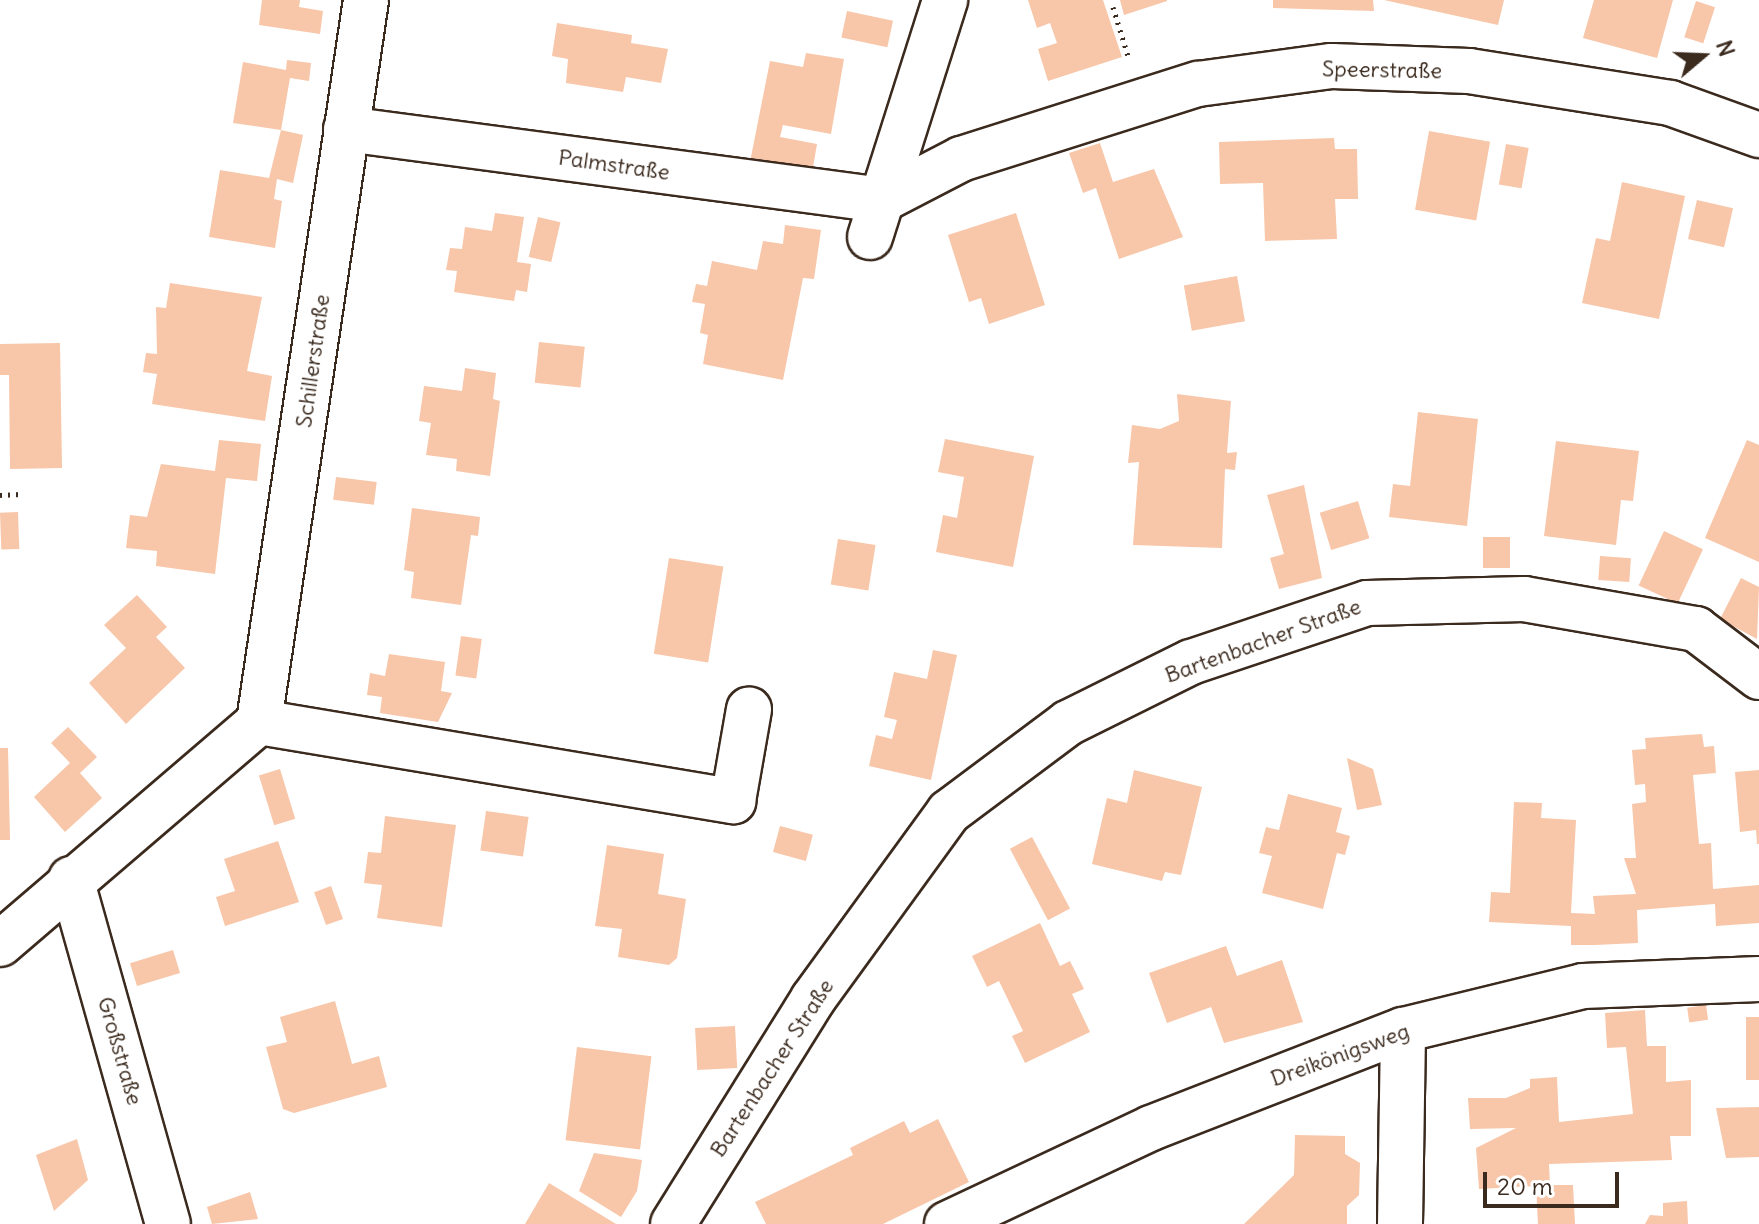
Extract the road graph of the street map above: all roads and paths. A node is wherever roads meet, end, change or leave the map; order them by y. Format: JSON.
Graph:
{"nodes":[{"id":1,"x":366,"y":0,"type":"edge"},
{"id":2,"x":945,"y":0,"type":"edge"},
{"id":3,"x":1113,"y":7,"type":"dead end"},
{"id":4,"x":1142,"y":102,"type":"junction"},
{"id":5,"x":346,"y":129,"type":"junction"},
{"id":6,"x":1759,"y":135,"type":"edge"},
{"id":7,"x":876,"y":219,"type":"junction"},
{"id":8,"x":21,"y":494,"type":"dead end"},
{"id":9,"x":0,"y":495,"type":"edge"},
{"id":10,"x":1759,"y":677,"type":"edge"},
{"id":11,"x":749,"y":709,"type":"dead end"},
{"id":12,"x":259,"y":722,"type":"junction"},
{"id":13,"x":71,"y":879,"type":"junction"},
{"id":14,"x":0,"y":944,"type":"edge"},
{"id":15,"x":1759,"y":979,"type":"edge"},
{"id":16,"x":1403,"y":1030,"type":"junction"},
{"id":17,"x":168,"y":1224,"type":"edge"},
{"id":18,"x":673,"y":1224,"type":"edge"},
{"id":19,"x":947,"y":1224,"type":"edge"},
{"id":20,"x":1400,"y":1224,"type":"edge"}],
"edges":[{"from":1,"to":5,"type":"street","name":"Schillerstraße"},
{"from":2,"to":7,"type":"street"},
{"from":3,"to":4,"type":"path"},
{"from":4,"to":6,"type":"street","name":"Speerstraße"},
{"from":4,"to":7,"type":"street","name":"Speerstraße"},
{"from":5,"to":7,"type":"street","name":"Palmstraße"},
{"from":5,"to":12,"type":"street","name":"Schillerstraße"},
{"from":8,"to":9,"type":"path"},
{"from":10,"to":18,"type":"street","name":"Bartenbacher Straße"},
{"from":11,"to":12,"type":"street"},
{"from":12,"to":13,"type":"street"},
{"from":13,"to":14,"type":"street"},
{"from":13,"to":17,"type":"street","name":"Großstraße"},
{"from":15,"to":16,"type":"street","name":"Dreikönigsweg"},
{"from":16,"to":19,"type":"street","name":"Dreikönigsweg"},
{"from":16,"to":20,"type":"street"}]}
